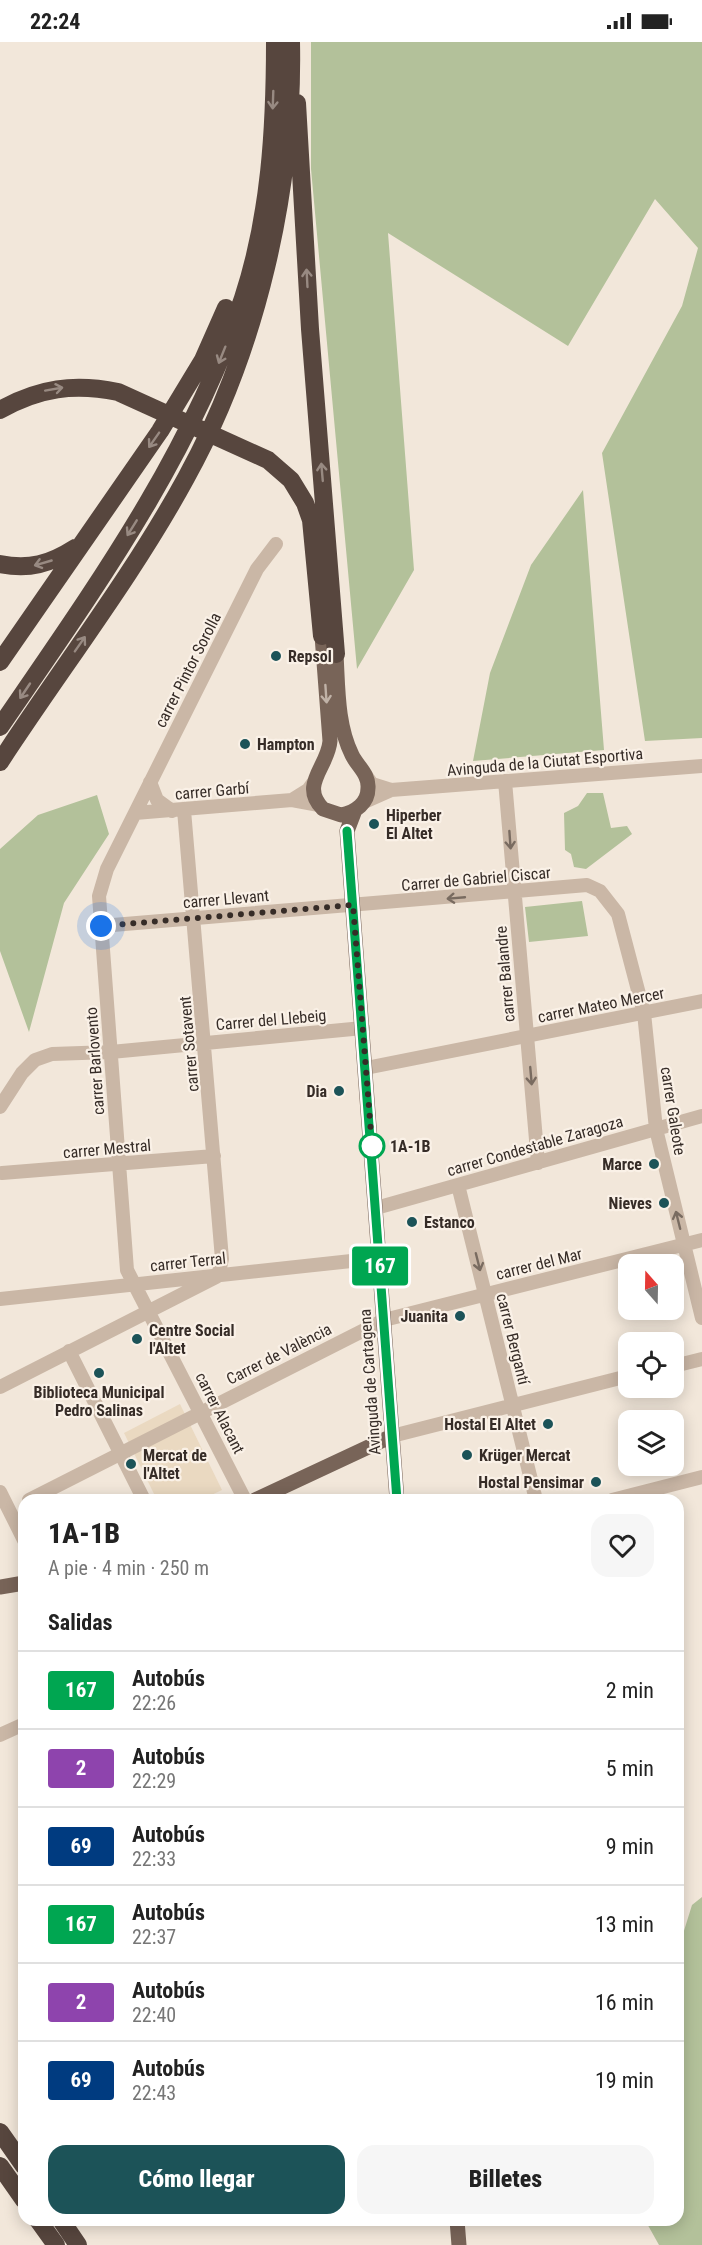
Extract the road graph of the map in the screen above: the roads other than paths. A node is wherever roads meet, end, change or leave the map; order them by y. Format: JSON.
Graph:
{"nodes":[{"id":1,"x":286,"y":44,"type":"edge"},
{"id":2,"x":257,"y":239,"type":"junction"},
{"id":3,"x":0,"y":410,"type":"edge"},
{"id":4,"x":81,"y":544,"type":"junction"},
{"id":5,"x":276,"y":544,"type":"dead end"},
{"id":6,"x":0,"y":564,"type":"edge"},
{"id":7,"x":322,"y":636,"type":"joint"},
{"id":8,"x":336,"y":654,"type":"joint"},
{"id":9,"x":0,"y":662,"type":"edge"},
{"id":10,"x":0,"y":727,"type":"edge"},
{"id":11,"x":0,"y":762,"type":"edge"},
{"id":12,"x":324,"y":764,"type":"junction"},
{"id":13,"x":702,"y":766,"type":"edge"},
{"id":14,"x":362,"y":771,"type":"junction"},
{"id":15,"x":150,"y":782,"type":"junction"},
{"id":16,"x":505,"y":782,"type":"junction"},
{"id":17,"x":313,"y":783,"type":"junction"},
{"id":18,"x":391,"y":790,"type":"junction"},
{"id":19,"x":292,"y":801,"type":"junction"},
{"id":20,"x":319,"y":805,"type":"junction"},
{"id":21,"x":360,"y":806,"type":"junction"},
{"id":22,"x":178,"y":811,"type":"junction"},
{"id":23,"x":135,"y":813,"type":"junction"},
{"id":24,"x":334,"y":814,"type":"junction"},
{"id":25,"x":347,"y":831,"type":"junction"},
{"id":26,"x":600,"y":891,"type":"joint"},
{"id":27,"x":514,"y":893,"type":"junction"},
{"id":28,"x":353,"y":905,"type":"junction"},
{"id":29,"x":195,"y":918,"type":"junction"},
{"id":30,"x":101,"y":926,"type":"junction"},
{"id":31,"x":702,"y":1001,"type":"edge"},
{"id":32,"x":644,"y":1013,"type":"junction"},
{"id":33,"x":363,"y":1028,"type":"junction"},
{"id":34,"x":527,"y":1036,"type":"junction"},
{"id":35,"x":206,"y":1043,"type":"junction"},
{"id":36,"x":111,"y":1052,"type":"junction"},
{"id":37,"x":366,"y":1068,"type":"junction"},
{"id":38,"x":0,"y":1107,"type":"edge"},
{"id":39,"x":702,"y":1116,"type":"edge"},
{"id":40,"x":656,"y":1130,"type":"junction"},
{"id":41,"x":214,"y":1156,"type":"junction"},
{"id":42,"x":538,"y":1163,"type":"junction"},
{"id":43,"x":119,"y":1164,"type":"junction"},
{"id":44,"x":2,"y":1173,"type":"dead end"},
{"id":45,"x":458,"y":1185,"type":"junction"},
{"id":46,"x":376,"y":1208,"type":"junction"},
{"id":47,"x":702,"y":1240,"type":"edge"},
{"id":48,"x":684,"y":1245,"type":"junction"},
{"id":49,"x":380,"y":1258,"type":"junction"},
{"id":50,"x":218,"y":1276,"type":"junction"},
{"id":51,"x":134,"y":1284,"type":"junction"},
{"id":52,"x":486,"y":1294,"type":"junction"},
{"id":53,"x":0,"y":1299,"type":"edge"},
{"id":54,"x":149,"y":1310,"type":"junction"},
{"id":55,"x":702,"y":1318,"type":"edge"},
{"id":56,"x":384,"y":1320,"type":"junction"},
{"id":57,"x":69,"y":1351,"type":"junction"},
{"id":58,"x":702,"y":1359,"type":"edge"},
{"id":59,"x":684,"y":1364,"type":"edge"},
{"id":60,"x":618,"y":1378,"type":"edge"},
{"id":61,"x":0,"y":1387,"type":"edge"},
{"id":62,"x":513,"y":1404,"type":"junction"},
{"id":63,"x":201,"y":1412,"type":"junction"},
{"id":64,"x":392,"y":1436,"type":"junction"},
{"id":65,"x":121,"y":1453,"type":"junction"},
{"id":66,"x":702,"y":1477,"type":"edge"},
{"id":67,"x":0,"y":1492,"type":"edge"},
{"id":68,"x":41,"y":1494,"type":"edge"},
{"id":69,"x":141,"y":1494,"type":"edge"},
{"id":70,"x":242,"y":1494,"type":"edge"},
{"id":71,"x":268,"y":1494,"type":"edge"},
{"id":72,"x":397,"y":1494,"type":"edge"},
{"id":73,"x":535,"y":1494,"type":"edge"},
{"id":74,"x":635,"y":1494,"type":"edge"},
{"id":75,"x":18,"y":1505,"type":"edge"},
{"id":76,"x":9,"y":1510,"type":"junction"},
{"id":77,"x":18,"y":1528,"type":"edge"},
{"id":78,"x":18,"y":1584,"type":"edge"},
{"id":79,"x":0,"y":1587,"type":"edge"},
{"id":80,"x":18,"y":1727,"type":"edge"},
{"id":81,"x":0,"y":1735,"type":"edge"},
{"id":82,"x":0,"y":2132,"type":"edge"},
{"id":83,"x":18,"y":2158,"type":"edge"},
{"id":84,"x":0,"y":2166,"type":"edge"},
{"id":85,"x":18,"y":2192,"type":"edge"},
{"id":86,"x":42,"y":2226,"type":"edge"},
{"id":87,"x":65,"y":2226,"type":"edge"},
{"id":88,"x":457,"y":2226,"type":"edge"},
{"id":89,"x":56,"y":2245,"type":"edge"},
{"id":90,"x":78,"y":2245,"type":"edge"},
{"id":91,"x":459,"y":2245,"type":"edge"}],
"edges":[{"from":1,"to":2,"type":"highway","one_way":true},
{"from":8,"to":1,"type":"highway","one_way":true},
{"from":11,"to":1,"type":"highway","one_way":true},
{"from":2,"to":4,"type":"highway","one_way":true},
{"from":2,"to":10,"type":"highway","one_way":true},
{"from":3,"to":7,"type":"highway","one_way":true},
{"from":4,"to":6,"type":"highway","one_way":true},
{"from":4,"to":9,"type":"highway"},
{"from":5,"to":15,"type":"street","name":"carrer Pintor Sorolla"},
{"from":7,"to":12,"type":"main road","one_way":true},
{"from":8,"to":14,"type":"main road"},
{"from":12,"to":14,"type":"main road"},
{"from":12,"to":17,"type":"main road"},
{"from":13,"to":16,"type":"street","name":"Avinguda de la Ciutat Esportiva"},
{"from":14,"to":18,"type":"street"},
{"from":14,"to":21,"type":"main road"},
{"from":15,"to":22,"type":"street"},
{"from":15,"to":23,"type":"street","name":"carrer Pintor Sorolla"},
{"from":16,"to":18,"type":"street","name":"Avinguda de la Ciutat Esportiva"},
{"from":16,"to":27,"type":"street","name":"carrer Balandre","one_way":true},
{"from":17,"to":19,"type":"street"},
{"from":17,"to":20,"type":"main road"},
{"from":18,"to":21,"type":"street"},
{"from":19,"to":20,"type":"street","name":"carrer Garbí"},
{"from":19,"to":22,"type":"street","name":"carrer Garbí"},
{"from":20,"to":24,"type":"main road"},
{"from":21,"to":24,"type":"main road"},
{"from":21,"to":25,"type":"main road"},
{"from":22,"to":23,"type":"street","name":"carrer Garbí"},
{"from":22,"to":29,"type":"street","name":"carrer Sotavent"},
{"from":23,"to":30,"type":"street","name":"carrer Barlovento"},
{"from":24,"to":25,"type":"main road"},
{"from":25,"to":28,"type":"main road","name":"Avinguda de Cartagena"},
{"from":26,"to":27,"type":"street","name":"Carrer de Gabriel Ciscar"},
{"from":26,"to":32,"type":"street","name":"carrer Galeote"},
{"from":27,"to":28,"type":"street","name":"Carrer de Gabriel Ciscar","one_way":true},
{"from":27,"to":34,"type":"street","name":"carrer Balandre"},
{"from":28,"to":29,"type":"street","name":"carrer Llevant"},
{"from":28,"to":33,"type":"main road","name":"Avinguda de Cartagena"},
{"from":29,"to":30,"type":"street","name":"carrer Llevant"},
{"from":29,"to":35,"type":"street","name":"carrer Sotavent"},
{"from":30,"to":36,"type":"street","name":"carrer Barlovento"},
{"from":31,"to":32,"type":"street","name":"carrer Mateo Mercer"},
{"from":32,"to":34,"type":"street","name":"carrer Mateo Mercer"},
{"from":32,"to":40,"type":"street","name":"carrer Galeote"},
{"from":33,"to":35,"type":"street","name":"Carrer del Llebeig"},
{"from":33,"to":37,"type":"main road","name":"Avinguda de Cartagena"},
{"from":34,"to":37,"type":"street","name":"carrer Mateo Mercer"},
{"from":34,"to":42,"type":"street","name":"carrer Balandre","one_way":true},
{"from":35,"to":36,"type":"street","name":"Carrer del Llebeig"},
{"from":35,"to":41,"type":"street","name":"carrer Sotavent"},
{"from":36,"to":38,"type":"street","name":"Carrer del Llebeig"},
{"from":36,"to":43,"type":"street","name":"carrer Barlovento"},
{"from":37,"to":46,"type":"main road","name":"Avinguda de Cartagena"},
{"from":39,"to":40,"type":"street","name":"carrer Condestable Zaragoza"},
{"from":40,"to":42,"type":"street","name":"carrer Condestable Zaragoza"},
{"from":48,"to":40,"type":"street","name":"carrer Galeote","one_way":true},
{"from":41,"to":43,"type":"street","name":"carrer Mestral"},
{"from":41,"to":50,"type":"street","name":"carrer Sotavent"},
{"from":42,"to":45,"type":"street","name":"carrer Condestable Zaragoza"},
{"from":43,"to":44,"type":"street","name":"carrer Mestral"},
{"from":43,"to":51,"type":"street","name":"carrer Barlovento"},
{"from":45,"to":46,"type":"street","name":"carrer Condestable Zaragoza"},
{"from":45,"to":52,"type":"street","name":"carrer Bergantí","one_way":true},
{"from":46,"to":49,"type":"main road","name":"Avinguda de Cartagena"},
{"from":47,"to":48,"type":"street","name":"carrer del Mar"},
{"from":48,"to":52,"type":"street","name":"carrer del Mar"},
{"from":48,"to":55,"type":"street","name":"carrer Galeote"},
{"from":49,"to":50,"type":"street","name":"carrer Terral"},
{"from":49,"to":56,"type":"main road","name":"Avinguda de Cartagena"},
{"from":50,"to":51,"type":"street","name":"carrer Terral"},
{"from":50,"to":54,"type":"street"},
{"from":51,"to":53,"type":"street","name":"carrer Terral"},
{"from":51,"to":54,"type":"street","name":"carrer Barlovento"},
{"from":52,"to":56,"type":"street","name":"carrer del Mar"},
{"from":52,"to":62,"type":"street","name":"carrer Bergantí"},
{"from":54,"to":57,"type":"street"},
{"from":54,"to":63,"type":"street","name":"carrer Alacant"},
{"from":56,"to":63,"type":"street","name":"Carrer de València"},
{"from":56,"to":64,"type":"main road","name":"Avinguda de Cartagena"},
{"from":57,"to":61,"type":"street"},
{"from":57,"to":65,"type":"street"},
{"from":58,"to":59,"type":"street"},
{"from":60,"to":62,"type":"street"},
{"from":62,"to":64,"type":"street"},
{"from":62,"to":73,"type":"street","name":"carrer Bergantí"},
{"from":63,"to":65,"type":"street","name":"Carrer de València"},
{"from":63,"to":70,"type":"street","name":"carrer Alacant"},
{"from":64,"to":71,"type":"main road"},
{"from":64,"to":72,"type":"main road","name":"Avinguda de Cartagena"},
{"from":65,"to":68,"type":"street","name":"Carrer de València"},
{"from":65,"to":69,"type":"street"},
{"from":66,"to":74,"type":"street"},
{"from":67,"to":76,"type":"street"},
{"from":75,"to":76,"type":"street"},
{"from":76,"to":77,"type":"street"},
{"from":78,"to":79,"type":"main road"},
{"from":80,"to":81,"type":"street"},
{"from":82,"to":83,"type":"highway"},
{"from":84,"to":85,"type":"highway"},
{"from":86,"to":89,"type":"highway"},
{"from":87,"to":90,"type":"highway"},
{"from":88,"to":91,"type":"main road"}]}
